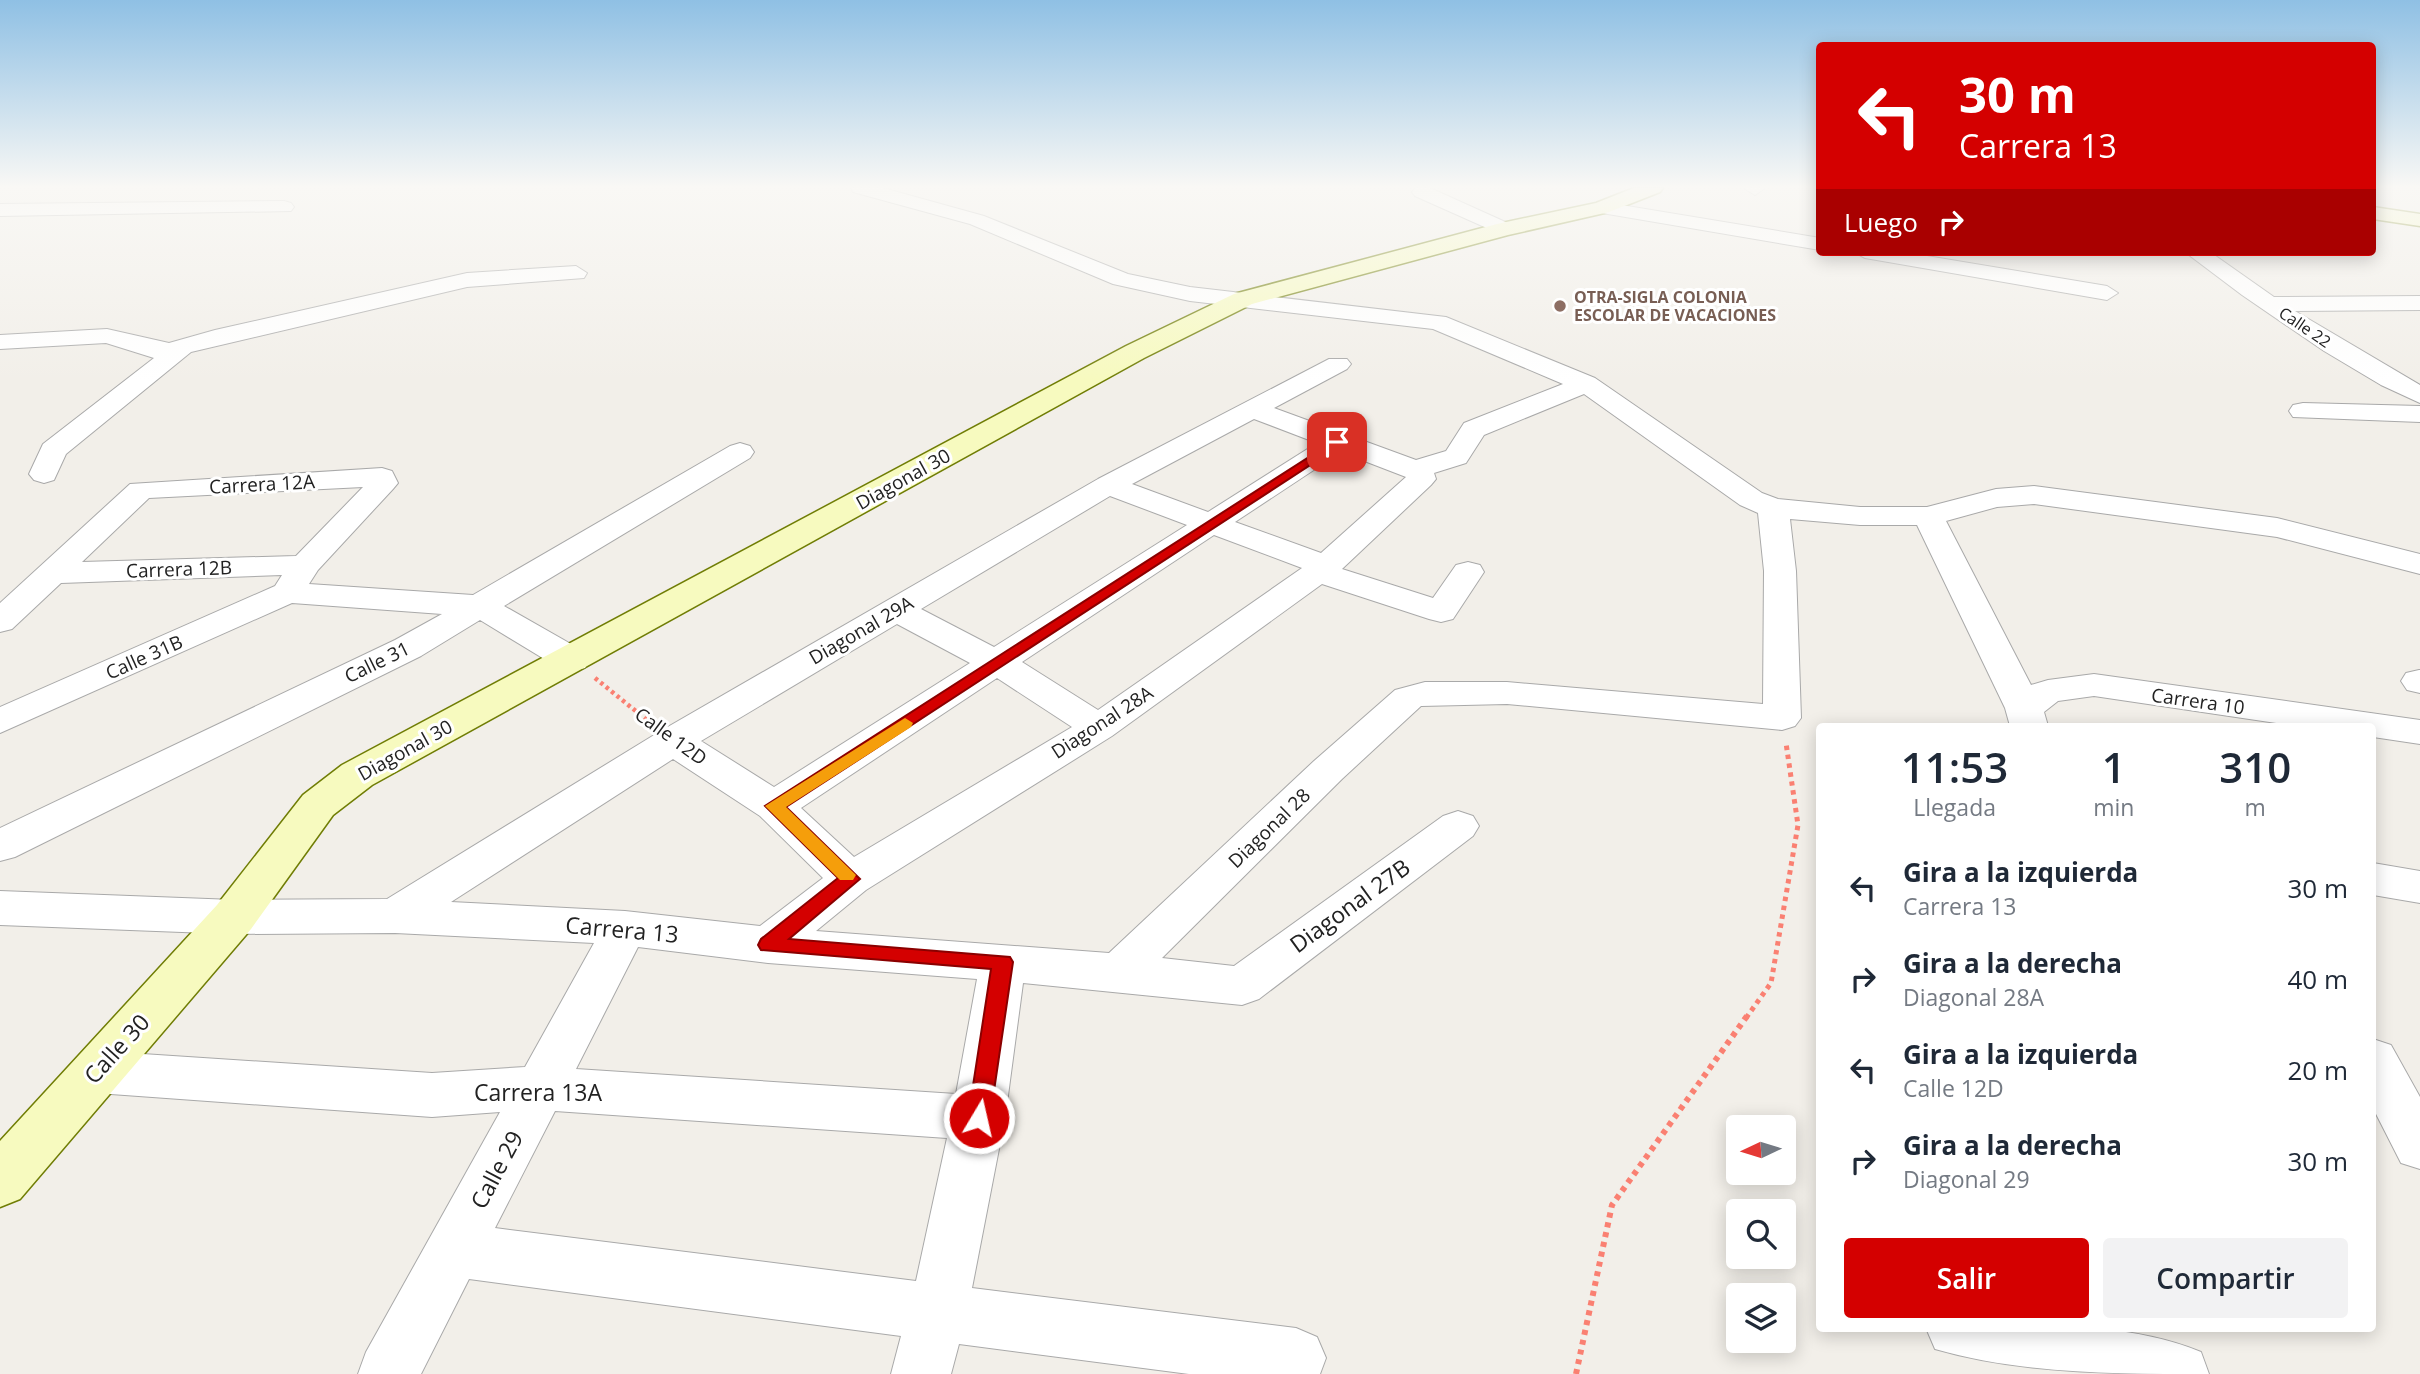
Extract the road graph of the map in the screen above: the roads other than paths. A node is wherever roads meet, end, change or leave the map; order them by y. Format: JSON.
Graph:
{"nodes":[{"id":1,"x":1055,"y":252,"type":"edge"},
{"id":2,"x":1418,"y":252,"type":"edge"},
{"id":3,"x":1888,"y":256,"type":"edge"},
{"id":4,"x":2202,"y":256,"type":"edge"},
{"id":5,"x":576,"y":273,"type":"dead end"},
{"id":6,"x":2107,"y":293,"type":"dead end"},
{"id":7,"x":1243,"y":299,"type":"junction"},
{"id":8,"x":2420,"y":303,"type":"edge"},
{"id":9,"x":2270,"y":304,"type":"junction"},
{"id":10,"x":0,"y":342,"type":"edge"},
{"id":11,"x":181,"y":349,"type":"junction"},
{"id":12,"x":1338,"y":364,"type":"dead end"},
{"id":13,"x":1586,"y":384,"type":"junction"},
{"id":14,"x":2420,"y":395,"type":"edge"},
{"id":15,"x":1254,"y":410,"type":"junction"},
{"id":16,"x":2303,"y":411,"type":"dead end"},
{"id":17,"x":2420,"y":414,"type":"edge"},
{"id":18,"x":1337,"y":442,"type":"junction"},
{"id":19,"x":740,"y":453,"type":"dead end"},
{"id":20,"x":44,"y":474,"type":"dead end"},
{"id":21,"x":1418,"y":474,"type":"junction"},
{"id":22,"x":1108,"y":485,"type":"junction"},
{"id":23,"x":1773,"y":508,"type":"junction"},
{"id":24,"x":1928,"y":516,"type":"junction"},
{"id":25,"x":1215,"y":523,"type":"junction"},
{"id":26,"x":2420,"y":564,"type":"edge"},
{"id":27,"x":1323,"y":569,"type":"junction"},
{"id":28,"x":1468,"y":572,"type":"dead end"},
{"id":29,"x":52,"y":573,"type":"junction"},
{"id":30,"x":296,"y":579,"type":"junction"},
{"id":31,"x":480,"y":606,"type":"junction"},
{"id":32,"x":896,"y":610,"type":"junction"},
{"id":33,"x":0,"y":622,"type":"edge"},
{"id":34,"x":572,"y":660,"type":"junction"},
{"id":35,"x":998,"y":663,"type":"junction"},
{"id":36,"x":2026,"y":717,"type":"edge"},
{"id":37,"x":0,"y":721,"type":"edge"},
{"id":38,"x":2358,"y":723,"type":"edge"},
{"id":39,"x":2376,"y":726,"type":"edge"},
{"id":40,"x":1099,"y":727,"type":"junction"},
{"id":41,"x":2420,"y":732,"type":"edge"},
{"id":42,"x":673,"y":741,"type":"junction"},
{"id":43,"x":774,"y":806,"type":"junction"},
{"id":44,"x":1458,"y":826,"type":"dead end"},
{"id":45,"x":0,"y":846,"type":"edge"},
{"id":46,"x":850,"y":879,"type":"junction"},
{"id":47,"x":2376,"y":880,"type":"edge"},
{"id":48,"x":2420,"y":887,"type":"edge"},
{"id":49,"x":0,"y":908,"type":"edge"},
{"id":50,"x":395,"y":916,"type":"junction"},
{"id":51,"x":234,"y":917,"type":"junction"},
{"id":52,"x":625,"y":928,"type":"junction"},
{"id":53,"x":768,"y":945,"type":"junction"},
{"id":54,"x":1003,"y":962,"type":"junction"},
{"id":55,"x":1119,"y":972,"type":"junction"},
{"id":56,"x":1242,"y":986,"type":"joint"},
{"id":57,"x":2376,"y":1065,"type":"edge"},
{"id":58,"x":97,"y":1072,"type":"junction"},
{"id":59,"x":540,"y":1088,"type":"junction"},
{"id":60,"x":979,"y":1118,"type":"junction"},
{"id":61,"x":2414,"y":1126,"type":"edge"},
{"id":62,"x":0,"y":1181,"type":"edge"},
{"id":63,"x":454,"y":1250,"type":"junction"},
{"id":64,"x":938,"y":1311,"type":"junction"},
{"id":65,"x":1975,"y":1332,"type":"edge"},
{"id":66,"x":1296,"y":1357,"type":"dead end"},
{"id":67,"x":2169,"y":1373,"type":"edge"},
{"id":68,"x":388,"y":1374,"type":"edge"},
{"id":69,"x":921,"y":1374,"type":"edge"}],
"edges":[{"from":1,"to":7,"type":"street"},
{"from":2,"to":7,"type":"street","name":"Diagonal 30"},
{"from":3,"to":6,"type":"street"},
{"from":4,"to":9,"type":"street","name":"Calle 22"},
{"from":5,"to":11,"type":"street"},
{"from":7,"to":13,"type":"street"},
{"from":7,"to":34,"type":"street","name":"Diagonal 30"},
{"from":8,"to":9,"type":"street"},
{"from":9,"to":14,"type":"street","name":"Calle 22"},
{"from":10,"to":11,"type":"street"},
{"from":11,"to":20,"type":"street"},
{"from":12,"to":15,"type":"street","name":"Diagonal 29A"},
{"from":13,"to":21,"type":"street"},
{"from":13,"to":23,"type":"street"},
{"from":15,"to":18,"type":"street"},
{"from":15,"to":22,"type":"street","name":"Diagonal 29A"},
{"from":16,"to":17,"type":"street"},
{"from":18,"to":21,"type":"street"},
{"from":18,"to":25,"type":"street"},
{"from":19,"to":31,"type":"street","name":"Calle 31"},
{"from":21,"to":27,"type":"street","name":"Diagonal 28A"},
{"from":22,"to":25,"type":"street"},
{"from":22,"to":32,"type":"street","name":"Diagonal 29A"},
{"from":23,"to":24,"type":"street"},
{"from":23,"to":55,"type":"street","name":"Diagonal 28"},
{"from":24,"to":26,"type":"street"},
{"from":24,"to":36,"type":"street"},
{"from":25,"to":27,"type":"street"},
{"from":25,"to":35,"type":"street"},
{"from":27,"to":28,"type":"street"},
{"from":27,"to":40,"type":"street","name":"Diagonal 28A"},
{"from":29,"to":30,"type":"street","name":"Carrera 12B"},
{"from":29,"to":30,"type":"street","name":"Carrera 12A"},
{"from":29,"to":33,"type":"street"},
{"from":30,"to":31,"type":"street","name":"Carrera 12B"},
{"from":30,"to":37,"type":"street","name":"Calle 31B"},
{"from":31,"to":34,"type":"street"},
{"from":31,"to":45,"type":"street","name":"Calle 31"},
{"from":32,"to":35,"type":"street"},
{"from":32,"to":42,"type":"street","name":"Diagonal 29A"},
{"from":34,"to":51,"type":"street","name":"Diagonal 30"},
{"from":35,"to":40,"type":"street"},
{"from":35,"to":43,"type":"street"},
{"from":36,"to":38,"type":"street","name":"Carrera 10"},
{"from":39,"to":41,"type":"street","name":"Carrera 10"},
{"from":40,"to":46,"type":"street","name":"Diagonal 28A"},
{"from":42,"to":43,"type":"street","name":"Calle 12D"},
{"from":42,"to":50,"type":"street","name":"Diagonal 29A"},
{"from":43,"to":46,"type":"street","name":"Calle 12D"},
{"from":44,"to":56,"type":"street","name":"Diagonal 27B"},
{"from":46,"to":53,"type":"street","name":"Diagonal 28A"},
{"from":47,"to":48,"type":"street"},
{"from":49,"to":51,"type":"street","name":"Carrera 13"},
{"from":50,"to":51,"type":"street","name":"Carrera 13"},
{"from":50,"to":52,"type":"street","name":"Carrera 13"},
{"from":51,"to":58,"type":"street","name":"Calle 30"},
{"from":52,"to":53,"type":"street","name":"Carrera 13"},
{"from":52,"to":59,"type":"street","name":"Calle 29"},
{"from":53,"to":54,"type":"street","name":"Carrera 13"},
{"from":54,"to":55,"type":"street","name":"Carrera 13"},
{"from":54,"to":60,"type":"street"},
{"from":55,"to":56,"type":"street","name":"Carrera 13"},
{"from":57,"to":61,"type":"street"},
{"from":58,"to":59,"type":"street","name":"Carrera 13A"},
{"from":58,"to":62,"type":"street","name":"Calle 30"},
{"from":59,"to":60,"type":"street","name":"Carrera 13A"},
{"from":59,"to":63,"type":"street","name":"Calle 29"},
{"from":60,"to":64,"type":"street"},
{"from":63,"to":64,"type":"street"},
{"from":63,"to":68,"type":"street","name":"Calle 29"},
{"from":64,"to":66,"type":"street"},
{"from":64,"to":69,"type":"street"},
{"from":65,"to":67,"type":"street"}]}
